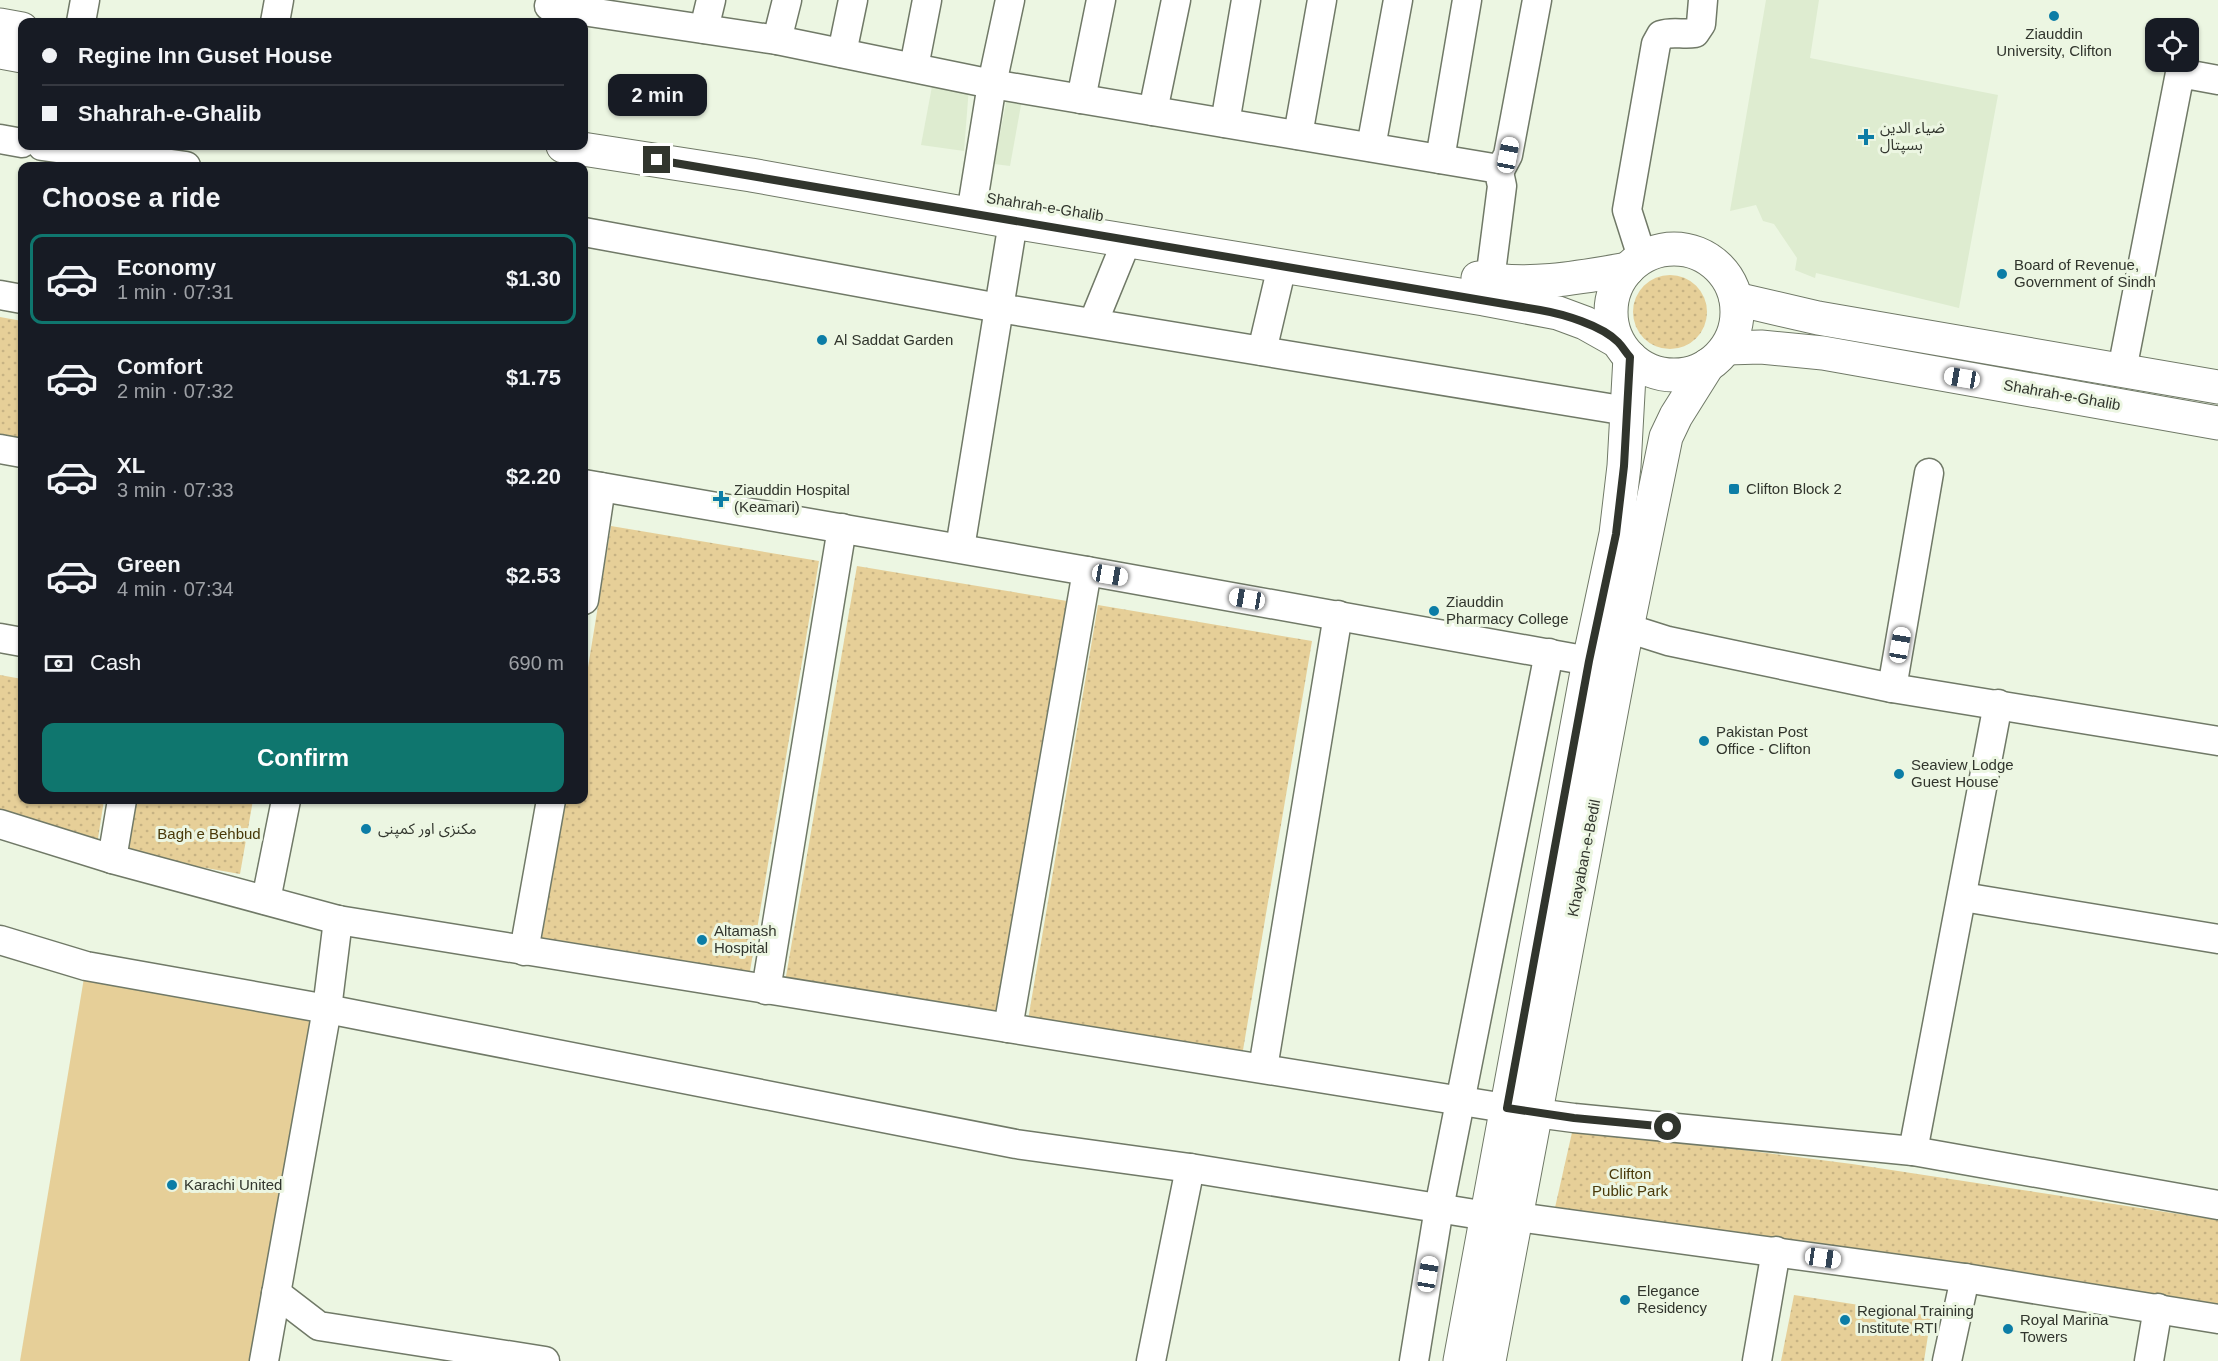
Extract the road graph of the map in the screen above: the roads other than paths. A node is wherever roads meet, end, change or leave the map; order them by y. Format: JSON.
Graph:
{"nodes":[{"id":1,"x":85,"y":0,"type":"edge"},
{"id":2,"x":279,"y":0,"type":"edge"},
{"id":3,"x":711,"y":0,"type":"edge"},
{"id":4,"x":787,"y":0,"type":"edge"},
{"id":5,"x":854,"y":0,"type":"edge"},
{"id":6,"x":927,"y":0,"type":"edge"},
{"id":7,"x":1010,"y":0,"type":"edge"},
{"id":8,"x":1101,"y":0,"type":"edge"},
{"id":9,"x":1176,"y":0,"type":"edge"},
{"id":10,"x":1246,"y":0,"type":"edge"},
{"id":11,"x":1322,"y":0,"type":"edge"},
{"id":12,"x":1398,"y":0,"type":"edge"},
{"id":13,"x":1467,"y":0,"type":"edge"},
{"id":14,"x":1537,"y":0,"type":"edge"},
{"id":15,"x":1703,"y":0,"type":"edge"},
{"id":16,"x":548,"y":9,"type":"edge"},
{"id":17,"x":634,"y":9,"type":"edge"},
{"id":18,"x":82,"y":18,"type":"edge"},
{"id":19,"x":276,"y":18,"type":"edge"},
{"id":20,"x":704,"y":29,"type":"junction"},
{"id":21,"x":777,"y":40,"type":"junction"},
{"id":22,"x":842,"y":53,"type":"junction"},
{"id":23,"x":914,"y":67,"type":"junction"},
{"id":24,"x":2218,"y":80,"type":"edge"},
{"id":25,"x":992,"y":84,"type":"junction"},
{"id":26,"x":1082,"y":99,"type":"junction"},
{"id":27,"x":1153,"y":111,"type":"junction"},
{"id":28,"x":1225,"y":123,"type":"junction"},
{"id":29,"x":588,"y":127,"type":"edge"},
{"id":30,"x":1298,"y":135,"type":"junction"},
{"id":31,"x":0,"y":139,"type":"edge"},
{"id":32,"x":18,"y":142,"type":"edge"},
{"id":33,"x":1371,"y":147,"type":"junction"},
{"id":34,"x":71,"y":150,"type":"edge"},
{"id":35,"x":588,"y":150,"type":"edge"},
{"id":36,"x":1440,"y":159,"type":"junction"},
{"id":37,"x":157,"y":162,"type":"edge"},
{"id":38,"x":1499,"y":172,"type":"junction"},
{"id":39,"x":973,"y":205,"type":"junction"},
{"id":40,"x":1013,"y":222,"type":"junction"},
{"id":41,"x":588,"y":233,"type":"edge"},
{"id":42,"x":1127,"y":240,"type":"junction"},
{"id":43,"x":1635,"y":263,"type":"junction"},
{"id":44,"x":1282,"y":266,"type":"junction"},
{"id":45,"x":1494,"y":288,"type":"junction"},
{"id":46,"x":0,"y":295,"type":"edge"},
{"id":47,"x":18,"y":298,"type":"edge"},
{"id":48,"x":1736,"y":299,"type":"junction"},
{"id":49,"x":999,"y":309,"type":"junction"},
{"id":50,"x":1093,"y":323,"type":"junction"},
{"id":51,"x":1624,"y":349,"type":"junction"},
{"id":52,"x":1262,"y":351,"type":"junction"},
{"id":53,"x":1718,"y":356,"type":"junction"},
{"id":54,"x":2122,"y":370,"type":"junction"},
{"id":55,"x":2218,"y":387,"type":"edge"},
{"id":56,"x":1627,"y":411,"type":"junction"},
{"id":57,"x":2218,"y":423,"type":"edge"},
{"id":58,"x":0,"y":448,"type":"edge"},
{"id":59,"x":18,"y":452,"type":"edge"},
{"id":60,"x":1929,"y":473,"type":"dead end"},
{"id":61,"x":592,"y":486,"type":"edge"},
{"id":62,"x":842,"y":528,"type":"junction"},
{"id":63,"x":588,"y":543,"type":"edge"},
{"id":64,"x":960,"y":548,"type":"junction"},
{"id":65,"x":1087,"y":570,"type":"junction"},
{"id":66,"x":1338,"y":615,"type":"junction"},
{"id":67,"x":1627,"y":628,"type":"junction"},
{"id":68,"x":0,"y":638,"type":"edge"},
{"id":69,"x":18,"y":641,"type":"edge"},
{"id":70,"x":1549,"y":653,"type":"junction"},
{"id":71,"x":1589,"y":661,"type":"junction"},
{"id":72,"x":1892,"y":688,"type":"junction"},
{"id":73,"x":1998,"y":704,"type":"junction"},
{"id":74,"x":2218,"y":741,"type":"edge"},
{"id":75,"x":121,"y":804,"type":"edge"},
{"id":76,"x":285,"y":804,"type":"edge"},
{"id":77,"x":550,"y":804,"type":"edge"},
{"id":78,"x":0,"y":824,"type":"edge"},
{"id":79,"x":112,"y":859,"type":"junction"},
{"id":80,"x":1963,"y":897,"type":"junction"},
{"id":81,"x":267,"y":900,"type":"junction"},
{"id":82,"x":338,"y":920,"type":"junction"},
{"id":83,"x":2218,"y":939,"type":"edge"},
{"id":84,"x":0,"y":940,"type":"edge"},
{"id":85,"x":524,"y":951,"type":"junction"},
{"id":86,"x":766,"y":990,"type":"junction"},
{"id":87,"x":327,"y":1010,"type":"junction"},
{"id":88,"x":1008,"y":1028,"type":"junction"},
{"id":89,"x":1263,"y":1068,"type":"junction"},
{"id":90,"x":1461,"y":1100,"type":"junction"},
{"id":91,"x":1522,"y":1110,"type":"junction"},
{"id":92,"x":1913,"y":1151,"type":"junction"},
{"id":93,"x":1190,"y":1168,"type":"junction"},
{"id":94,"x":2218,"y":1205,"type":"edge"},
{"id":95,"x":1439,"y":1208,"type":"junction"},
{"id":96,"x":1502,"y":1216,"type":"junction"},
{"id":97,"x":1776,"y":1251,"type":"junction"},
{"id":98,"x":1965,"y":1278,"type":"junction"},
{"id":99,"x":276,"y":1293,"type":"junction"},
{"id":100,"x":2158,"y":1308,"type":"junction"},
{"id":101,"x":2218,"y":1319,"type":"edge"},
{"id":102,"x":497,"y":1357,"type":"edge"},
{"id":103,"x":264,"y":1361,"type":"edge"},
{"id":104,"x":545,"y":1361,"type":"edge"},
{"id":105,"x":1151,"y":1361,"type":"edge"},
{"id":106,"x":1414,"y":1361,"type":"edge"},
{"id":107,"x":1460,"y":1361,"type":"edge"},
{"id":108,"x":1489,"y":1361,"type":"edge"},
{"id":109,"x":1757,"y":1361,"type":"edge"},
{"id":110,"x":1947,"y":1361,"type":"edge"},
{"id":111,"x":2149,"y":1361,"type":"edge"}],
"edges":[{"from":1,"to":18,"type":"street"},
{"from":2,"to":19,"type":"street"},
{"from":3,"to":20,"type":"street"},
{"from":4,"to":21,"type":"street"},
{"from":5,"to":22,"type":"street"},
{"from":6,"to":23,"type":"street"},
{"from":7,"to":25,"type":"street"},
{"from":8,"to":26,"type":"street"},
{"from":9,"to":27,"type":"street"},
{"from":10,"to":28,"type":"street"},
{"from":11,"to":30,"type":"street"},
{"from":12,"to":33,"type":"street"},
{"from":13,"to":36,"type":"street"},
{"from":14,"to":38,"type":"street"},
{"from":15,"to":43,"type":"street"},
{"from":16,"to":17,"type":"street"},
{"from":17,"to":20,"type":"street"},
{"from":20,"to":21,"type":"street"},
{"from":21,"to":22,"type":"street"},
{"from":22,"to":23,"type":"street"},
{"from":23,"to":25,"type":"street"},
{"from":24,"to":54,"type":"street"},
{"from":25,"to":26,"type":"street"},
{"from":25,"to":39,"type":"street"},
{"from":26,"to":27,"type":"street"},
{"from":27,"to":28,"type":"street"},
{"from":28,"to":30,"type":"street"},
{"from":29,"to":39,"type":"main road","name":"Shahrah-e-Ghalib"},
{"from":30,"to":33,"type":"street"},
{"from":31,"to":32,"type":"street"},
{"from":33,"to":36,"type":"street"},
{"from":34,"to":37,"type":"street"},
{"from":35,"to":39,"type":"main road","name":"Shahrah-e-Ghalib"},
{"from":36,"to":38,"type":"street"},
{"from":38,"to":45,"type":"street"},
{"from":39,"to":40,"type":"main road","name":"Shahrah-e-Ghalib"},
{"from":39,"to":45,"type":"main road","name":"Shahrah-e-Ghalib"},
{"from":40,"to":42,"type":"main road","name":"Shahrah-e-Ghalib"},
{"from":40,"to":49,"type":"street"},
{"from":41,"to":49,"type":"street"},
{"from":42,"to":44,"type":"main road","name":"Shahrah-e-Ghalib"},
{"from":42,"to":50,"type":"street"},
{"from":43,"to":45,"type":"main road"},
{"from":43,"to":48,"type":"main road"},
{"from":43,"to":51,"type":"main road"},
{"from":44,"to":45,"type":"main road","name":"Shahrah-e-Ghalib"},
{"from":44,"to":52,"type":"street"},
{"from":45,"to":51,"type":"main road"},
{"from":46,"to":47,"type":"street"},
{"from":48,"to":53,"type":"main road"},
{"from":48,"to":54,"type":"main road"},
{"from":49,"to":50,"type":"street"},
{"from":49,"to":64,"type":"street"},
{"from":50,"to":52,"type":"street"},
{"from":51,"to":53,"type":"main road"},
{"from":51,"to":56,"type":"main road","name":"Khayaban-e-Bedil"},
{"from":52,"to":56,"type":"street"},
{"from":53,"to":57,"type":"main road","name":"Shahrah-e-Ghalib"},
{"from":53,"to":67,"type":"main road","name":"Khayaban-e-Bedil"},
{"from":54,"to":55,"type":"main road"},
{"from":56,"to":71,"type":"main road","name":"Khayaban-e-Bedil"},
{"from":58,"to":59,"type":"street"},
{"from":60,"to":72,"type":"street"},
{"from":61,"to":62,"type":"street"},
{"from":61,"to":63,"type":"street"},
{"from":62,"to":64,"type":"street"},
{"from":62,"to":86,"type":"street"},
{"from":64,"to":65,"type":"street"},
{"from":65,"to":66,"type":"street"},
{"from":65,"to":88,"type":"street"},
{"from":66,"to":70,"type":"street"},
{"from":66,"to":89,"type":"street"},
{"from":67,"to":72,"type":"street"},
{"from":67,"to":91,"type":"main road","name":"Khayaban-e-Bedil"},
{"from":68,"to":69,"type":"street"},
{"from":70,"to":71,"type":"street"},
{"from":70,"to":90,"type":"street"},
{"from":71,"to":91,"type":"main road","name":"Khayaban-e-Bedil"},
{"from":72,"to":73,"type":"street"},
{"from":73,"to":74,"type":"street"},
{"from":73,"to":80,"type":"street"},
{"from":75,"to":79,"type":"street"},
{"from":76,"to":81,"type":"street"},
{"from":77,"to":85,"type":"street"},
{"from":78,"to":79,"type":"street"},
{"from":79,"to":81,"type":"street"},
{"from":80,"to":83,"type":"street"},
{"from":80,"to":92,"type":"street"},
{"from":81,"to":82,"type":"street"},
{"from":82,"to":85,"type":"street"},
{"from":82,"to":87,"type":"street"},
{"from":84,"to":87,"type":"street"},
{"from":85,"to":86,"type":"street"},
{"from":86,"to":88,"type":"street"},
{"from":87,"to":93,"type":"street"},
{"from":87,"to":99,"type":"street"},
{"from":88,"to":89,"type":"street"},
{"from":89,"to":90,"type":"street"},
{"from":90,"to":91,"type":"street"},
{"from":90,"to":95,"type":"street"},
{"from":91,"to":92,"type":"street"},
{"from":91,"to":96,"type":"main road","name":"Khayaban-e-Bedil"},
{"from":92,"to":94,"type":"street"},
{"from":93,"to":95,"type":"street"},
{"from":93,"to":105,"type":"street"},
{"from":95,"to":96,"type":"street"},
{"from":95,"to":106,"type":"street"},
{"from":96,"to":97,"type":"street"},
{"from":96,"to":107,"type":"main road","name":"Khayaban-e-Bedil"},
{"from":96,"to":108,"type":"main road","name":"Khayaban-e-Bedil"},
{"from":97,"to":98,"type":"street"},
{"from":97,"to":109,"type":"street"},
{"from":98,"to":100,"type":"street"},
{"from":98,"to":110,"type":"street"},
{"from":99,"to":102,"type":"street"},
{"from":99,"to":103,"type":"street"},
{"from":100,"to":101,"type":"street"},
{"from":100,"to":111,"type":"street"},
{"from":102,"to":104,"type":"street"}]}
